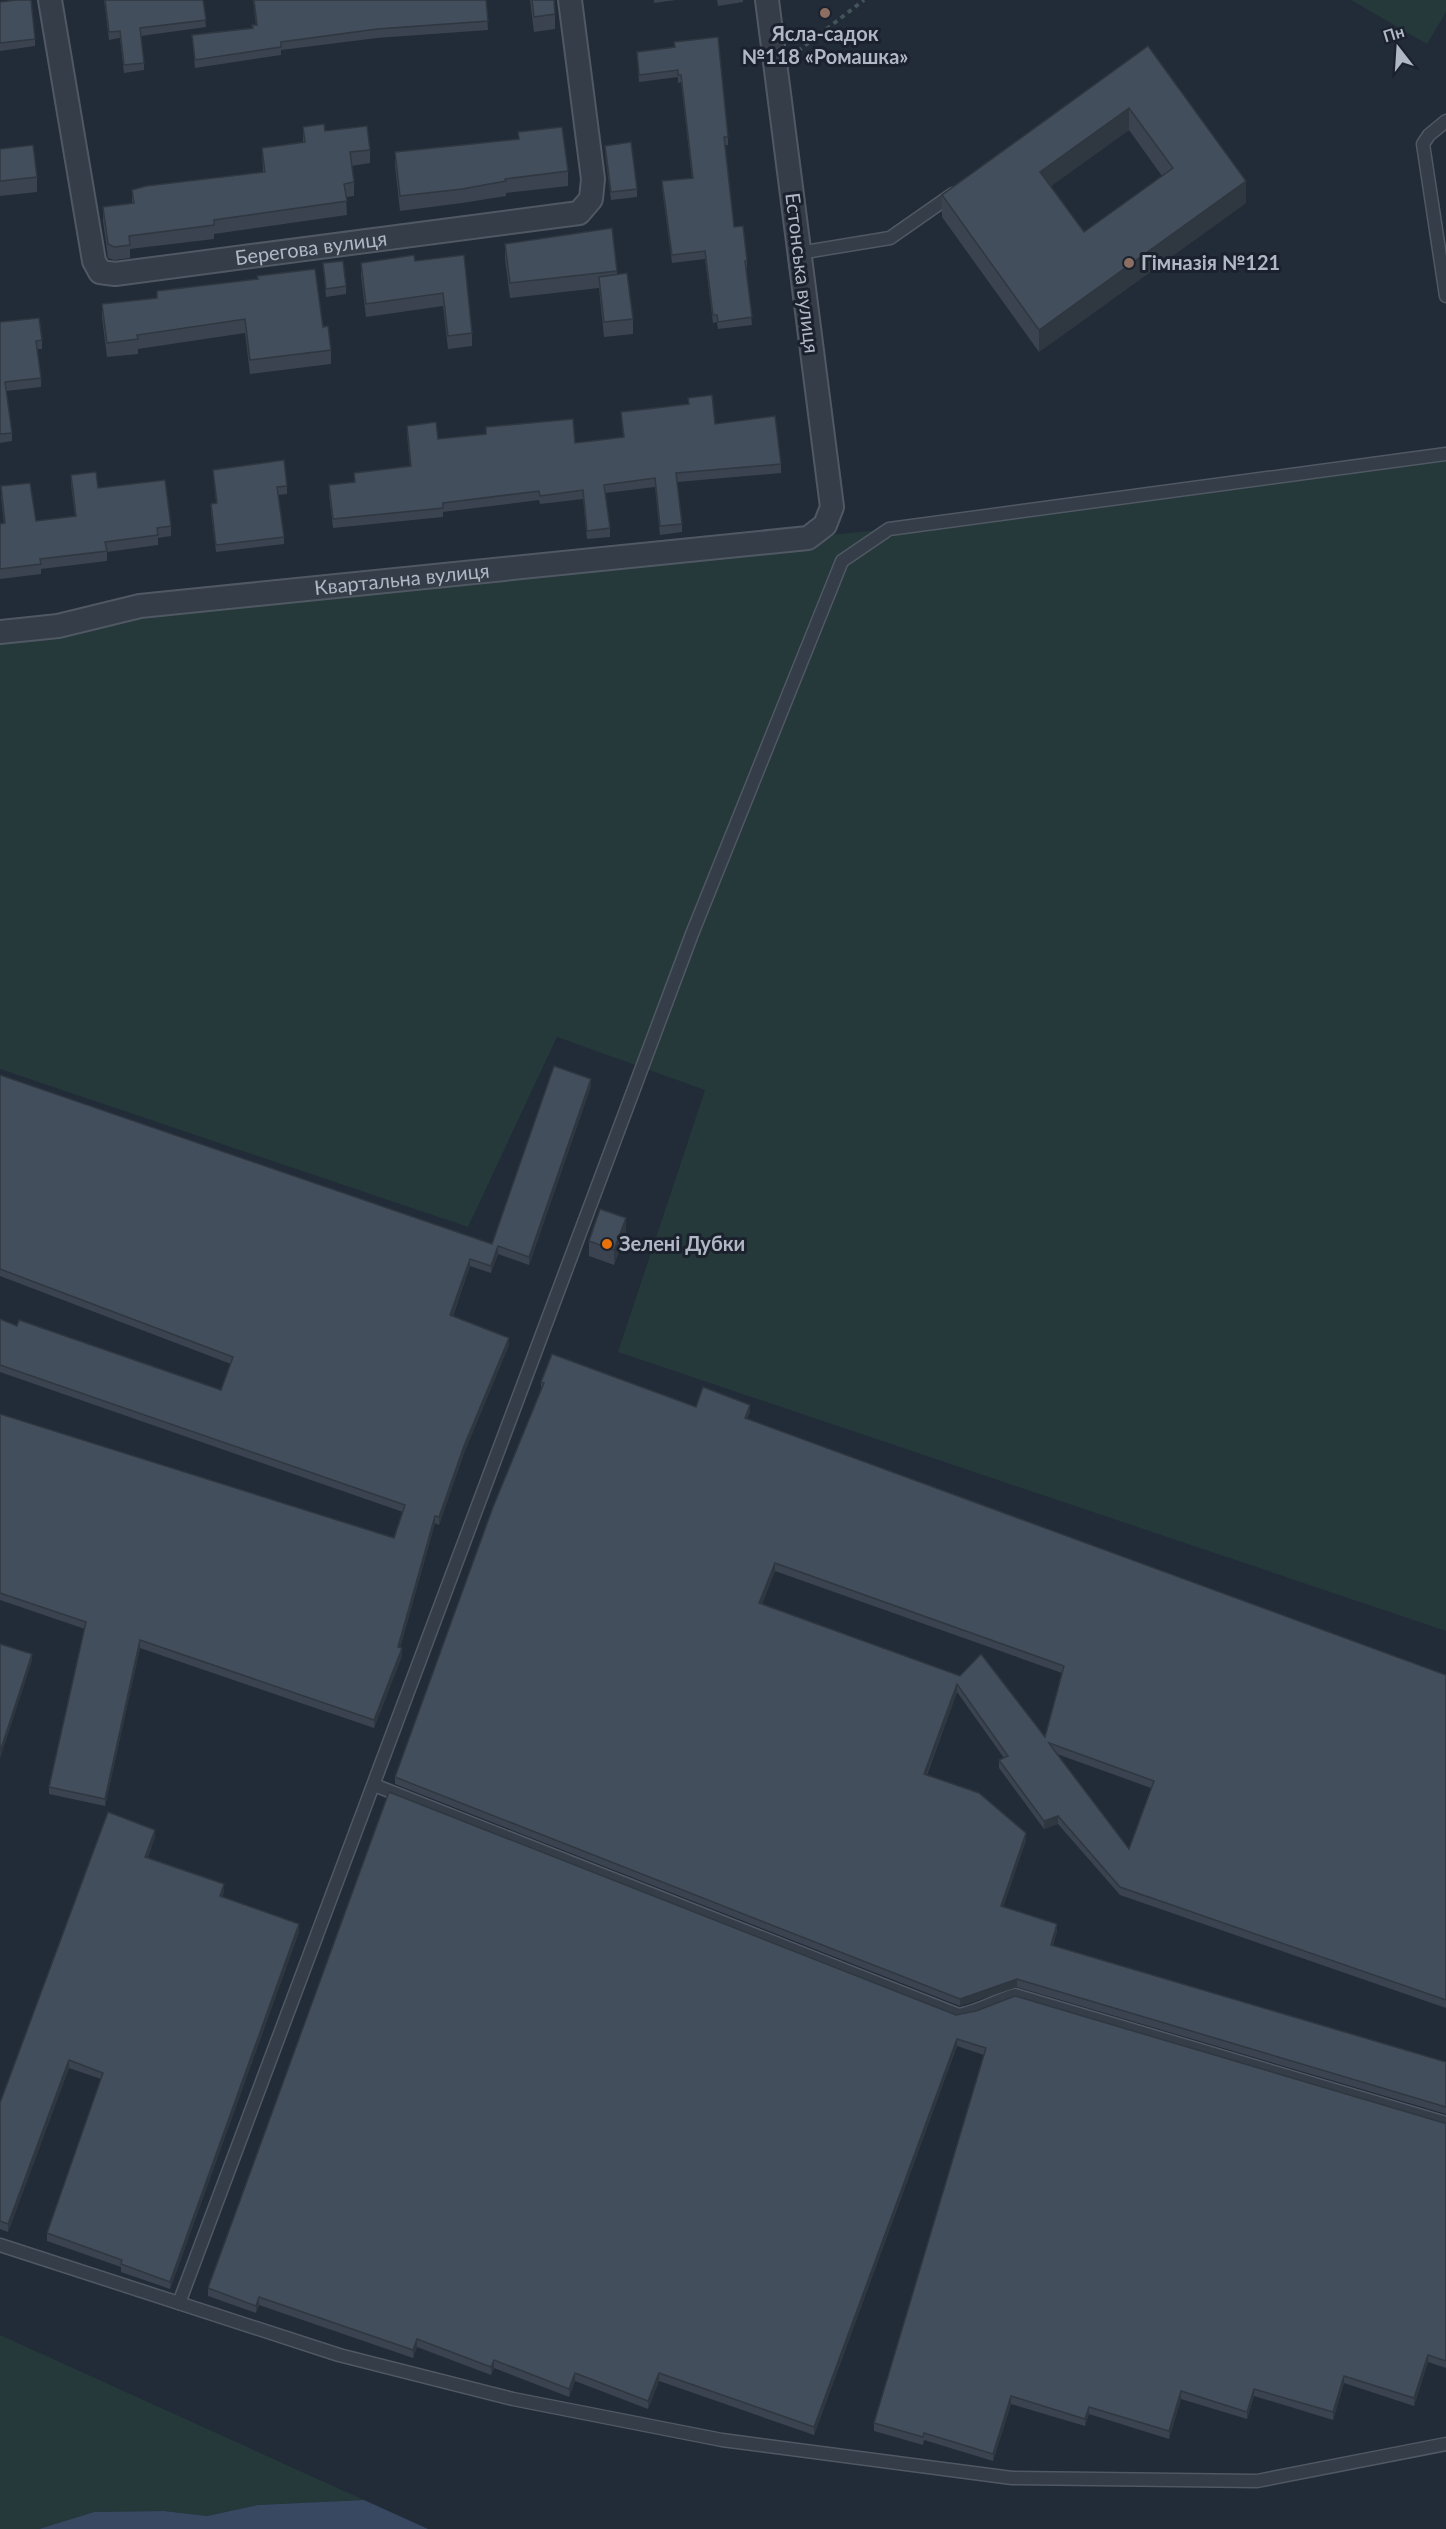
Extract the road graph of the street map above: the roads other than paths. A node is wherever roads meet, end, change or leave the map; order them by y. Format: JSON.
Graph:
{"nodes":[{"id":1,"x":50,"y":0,"type":"edge"},
{"id":2,"x":570,"y":0,"type":"edge"},
{"id":3,"x":767,"y":0,"type":"edge"},
{"id":4,"x":1446,"y":121,"type":"edge"},
{"id":5,"x":965,"y":186,"type":"edge"},
{"id":6,"x":799,"y":253,"type":"junction"},
{"id":7,"x":1446,"y":296,"type":"edge"},
{"id":8,"x":1446,"y":454,"type":"edge"},
{"id":9,"x":808,"y":538,"type":"joint"},
{"id":10,"x":0,"y":632,"type":"edge"},
{"id":11,"x":374,"y":1785,"type":"junction"},
{"id":12,"x":1446,"y":2123,"type":"edge"},
{"id":13,"x":0,"y":2245,"type":"edge"},
{"id":14,"x":179,"y":2303,"type":"junction"},
{"id":15,"x":1446,"y":2445,"type":"edge"}],
"edges":[{"from":1,"to":2,"type":"street","name":"Берегова вулиця"},
{"from":3,"to":6,"type":"street","name":"Естонська вулиця"},
{"from":4,"to":7,"type":"lane"},
{"from":5,"to":6,"type":"lane"},
{"from":6,"to":9,"type":"street","name":"Естонська вулиця"},
{"from":8,"to":11,"type":"lane"},
{"from":9,"to":10,"type":"street","name":"Квартальна вулиця"},
{"from":11,"to":12,"type":"lane"},
{"from":11,"to":14,"type":"lane"},
{"from":13,"to":14,"type":"lane"},
{"from":14,"to":15,"type":"lane"}]}
